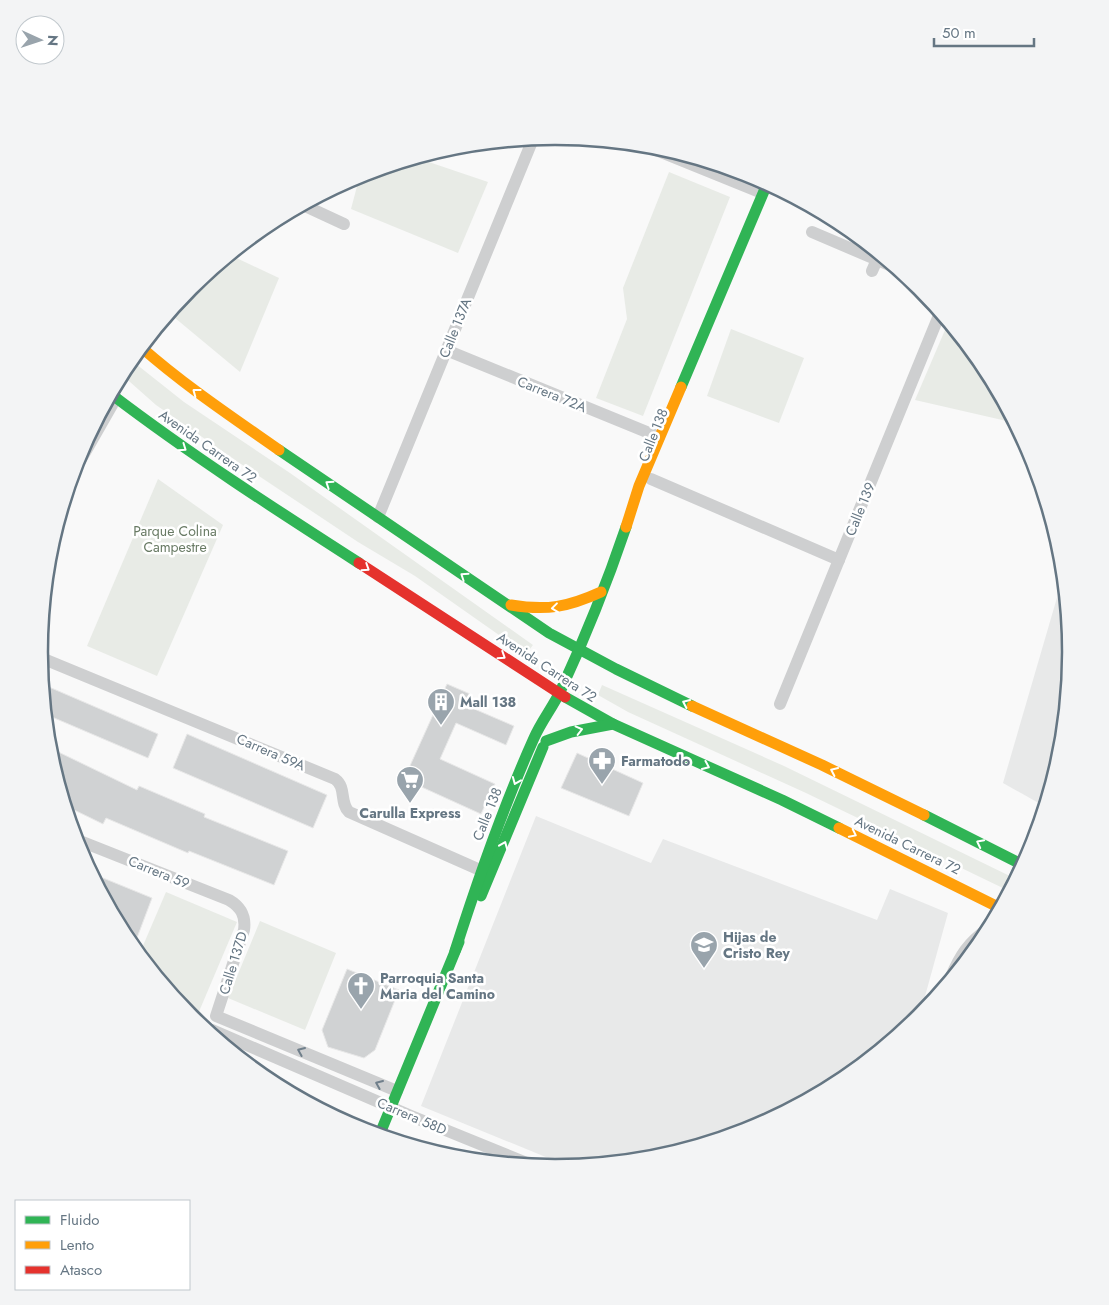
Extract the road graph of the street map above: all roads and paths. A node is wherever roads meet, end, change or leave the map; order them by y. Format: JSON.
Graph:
{"nodes":[{"id":1,"x":530,"y":146,"type":"edge"},
{"id":2,"x":763,"y":191,"type":"edge"},
{"id":3,"x":310,"y":208,"type":"edge"},
{"id":4,"x":344,"y":224,"type":"dead end"},
{"id":5,"x":812,"y":232,"type":"dead end"},
{"id":6,"x":876,"y":262,"type":"edge"},
{"id":7,"x":937,"y":320,"type":"edge"},
{"id":8,"x":698,"y":348,"type":"junction"},
{"id":9,"x":446,"y":350,"type":"junction"},
{"id":10,"x":146,"y":352,"type":"edge"},
{"id":11,"x":116,"y":398,"type":"edge"},
{"id":12,"x":659,"y":437,"type":"junction"},
{"id":13,"x":651,"y":480,"type":"junction"},
{"id":14,"x":378,"y":517,"type":"junction"},
{"id":15,"x":626,"y":528,"type":"junction"},
{"id":16,"x":839,"y":560,"type":"junction"},
{"id":17,"x":601,"y":592,"type":"junction"},
{"id":18,"x":504,"y":603,"type":"junction"},
{"id":19,"x":579,"y":650,"type":"junction"},
{"id":20,"x":48,"y":661,"type":"edge"},
{"id":21,"x":560,"y":694,"type":"junction"},
{"id":22,"x":780,"y":704,"type":"dead end"},
{"id":23,"x":613,"y":724,"type":"junction"},
{"id":24,"x":546,"y":741,"type":"junction"},
{"id":25,"x":84,"y":843,"type":"edge"},
{"id":26,"x":1016,"y":862,"type":"edge"},
{"id":27,"x":480,"y":870,"type":"junction"},
{"id":28,"x":994,"y":905,"type":"edge"},
{"id":29,"x":241,"y":910,"type":"joint"},
{"id":30,"x":455,"y":951,"type":"junction"},
{"id":31,"x":216,"y":1016,"type":"joint"},
{"id":32,"x":224,"y":1037,"type":"edge"},
{"id":33,"x":325,"y":1061,"type":"junction"},
{"id":34,"x":319,"y":1076,"type":"junction"},
{"id":35,"x":397,"y":1091,"type":"junction"},
{"id":36,"x":391,"y":1107,"type":"junction"},
{"id":37,"x":382,"y":1129,"type":"edge"},
{"id":38,"x":513,"y":1157,"type":"edge"}],
"edges":[{"from":1,"to":9,"type":"street","name":"Calle 137A"},
{"from":2,"to":8,"type":"main road","name":"Calle 138"},
{"from":3,"to":4,"type":"street"},
{"from":5,"to":6,"type":"street"},
{"from":7,"to":16,"type":"street","name":"Calle 139"},
{"from":8,"to":12,"type":"main road","name":"Calle 138"},
{"from":8,"to":13,"type":"main road","name":"Calle 138"},
{"from":9,"to":12,"type":"street","name":"Carrera 72A"},
{"from":9,"to":14,"type":"street","name":"Calle 137A"},
{"from":14,"to":10,"type":"main road","one_way":true},
{"from":11,"to":21,"type":"main road","name":"Avenida Carrera 72","one_way":true},
{"from":12,"to":15,"type":"main road","name":"Calle 138"},
{"from":13,"to":15,"type":"main road","name":"Calle 138"},
{"from":13,"to":16,"type":"street"},
{"from":18,"to":14,"type":"main road","one_way":true},
{"from":15,"to":17,"type":"main road","name":"Calle 138"},
{"from":16,"to":22,"type":"street","name":"Calle 139"},
{"from":17,"to":18,"type":"main road","one_way":true},
{"from":17,"to":19,"type":"main road","name":"Calle 138"},
{"from":18,"to":19,"type":"main road"},
{"from":19,"to":21,"type":"main road","name":"Calle 138"},
{"from":26,"to":19,"type":"main road","one_way":true},
{"from":20,"to":27,"type":"street","name":"Carrera 59A"},
{"from":21,"to":23,"type":"main road","name":"Avenida Carrera 72"},
{"from":21,"to":24,"type":"main road","name":"Calle 138"},
{"from":21,"to":27,"type":"main road","name":"Calle 138","one_way":true},
{"from":24,"to":23,"type":"main road","one_way":true},
{"from":23,"to":28,"type":"main road","name":"Avenida Carrera 72","one_way":true},
{"from":30,"to":24,"type":"main road","name":"Calle 138","one_way":true},
{"from":25,"to":29,"type":"street","name":"Carrera 59"},
{"from":27,"to":30,"type":"main road","name":"Calle 138"},
{"from":29,"to":31,"type":"street","name":"Calle 137D"},
{"from":30,"to":35,"type":"main road","name":"Calle 138"},
{"from":33,"to":31,"type":"street","name":"Carrera 58D","one_way":true},
{"from":32,"to":34,"type":"street","name":"Carrera 58D"},
{"from":33,"to":34,"type":"street"},
{"from":35,"to":33,"type":"street","name":"Carrera 58D","one_way":true},
{"from":34,"to":36,"type":"street","name":"Carrera 58D"},
{"from":35,"to":36,"type":"main road","name":"Calle 138"},
{"from":36,"to":37,"type":"main road","name":"Calle 138"},
{"from":36,"to":38,"type":"street","name":"Carrera 58D"}]}
